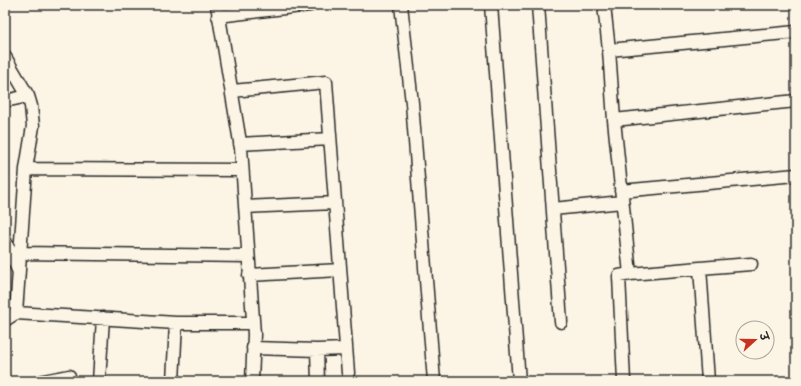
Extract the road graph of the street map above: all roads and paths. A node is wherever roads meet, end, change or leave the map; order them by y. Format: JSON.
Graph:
{"nodes":[{"id":1,"x":310,"y":5,"type":"edge"},
{"id":2,"x":401,"y":5,"type":"edge"},
{"id":3,"x":490,"y":5,"type":"edge"},
{"id":4,"x":538,"y":5,"type":"edge"},
{"id":5,"x":604,"y":5,"type":"edge"},
{"id":6,"x":218,"y":11,"type":"edge"},
{"id":7,"x":796,"y":32,"type":"edge"},
{"id":8,"x":609,"y":50,"type":"junction"},
{"id":9,"x":5,"y":57,"type":"edge"},
{"id":10,"x":232,"y":91,"type":"junction"},
{"id":11,"x":28,"y":96,"type":"junction"},
{"id":12,"x":5,"y":101,"type":"edge"},
{"id":13,"x":796,"y":101,"type":"edge"},
{"id":14,"x":614,"y":120,"type":"junction"},
{"id":15,"x":330,"y":139,"type":"junction"},
{"id":16,"x":240,"y":144,"type":"junction"},
{"id":17,"x":26,"y":169,"type":"junction"},
{"id":18,"x":242,"y":170,"type":"junction"},
{"id":19,"x":796,"y":175,"type":"edge"},
{"id":20,"x":622,"y":197,"type":"junction"},
{"id":21,"x":335,"y":203,"type":"junction"},
{"id":22,"x":245,"y":207,"type":"junction"},
{"id":23,"x":553,"y":209,"type":"junction"},
{"id":24,"x":5,"y":241,"type":"edge"},
{"id":25,"x":20,"y":253,"type":"junction"},
{"id":26,"x":248,"y":256,"type":"junction"},
{"id":27,"x":751,"y":264,"type":"dead end"},
{"id":28,"x":700,"y":268,"type":"junction"},
{"id":29,"x":340,"y":270,"type":"junction"},
{"id":30,"x":19,"y":271,"type":"junction"},
{"id":31,"x":630,"y":274,"type":"junction"},
{"id":32,"x":250,"y":275,"type":"junction"},
{"id":33,"x":16,"y":313,"type":"junction"},
{"id":34,"x":103,"y":318,"type":"junction"},
{"id":35,"x":5,"y":320,"type":"edge"},
{"id":36,"x":561,"y":322,"type":"dead end"},
{"id":37,"x":176,"y":323,"type":"junction"},
{"id":38,"x":253,"y":323,"type":"junction"},
{"id":39,"x":253,"y":348,"type":"junction"},
{"id":40,"x":346,"y":349,"type":"junction"},
{"id":41,"x":317,"y":350,"type":"junction"},
{"id":42,"x":348,"y":373,"type":"dead end"},
{"id":43,"x":69,"y":376,"type":"dead end"},
{"id":44,"x":43,"y":381,"type":"edge"},
{"id":45,"x":99,"y":381,"type":"edge"},
{"id":46,"x":173,"y":381,"type":"edge"},
{"id":47,"x":252,"y":381,"type":"edge"},
{"id":48,"x":318,"y":381,"type":"edge"},
{"id":49,"x":434,"y":381,"type":"edge"},
{"id":50,"x":519,"y":381,"type":"edge"},
{"id":51,"x":624,"y":381,"type":"edge"},
{"id":52,"x":708,"y":381,"type":"edge"}],
"edges":[{"from":1,"to":6,"type":"street"},
{"from":2,"to":49,"type":"street"},
{"from":3,"to":50,"type":"street"},
{"from":4,"to":23,"type":"street"},
{"from":5,"to":8,"type":"street"},
{"from":6,"to":10,"type":"street"},
{"from":7,"to":8,"type":"street"},
{"from":8,"to":14,"type":"street"},
{"from":9,"to":11,"type":"street"},
{"from":10,"to":15,"type":"street"},
{"from":10,"to":16,"type":"street"},
{"from":11,"to":12,"type":"street"},
{"from":11,"to":17,"type":"street"},
{"from":13,"to":14,"type":"street"},
{"from":14,"to":20,"type":"street"},
{"from":15,"to":16,"type":"street"},
{"from":15,"to":21,"type":"street"},
{"from":16,"to":18,"type":"street"},
{"from":17,"to":18,"type":"street"},
{"from":17,"to":25,"type":"street"},
{"from":18,"to":22,"type":"street"},
{"from":19,"to":20,"type":"street"},
{"from":20,"to":23,"type":"street"},
{"from":20,"to":31,"type":"street"},
{"from":21,"to":22,"type":"street"},
{"from":21,"to":29,"type":"street"},
{"from":22,"to":26,"type":"street"},
{"from":23,"to":36,"type":"street"},
{"from":24,"to":30,"type":"street"},
{"from":25,"to":26,"type":"street"},
{"from":25,"to":30,"type":"street"},
{"from":26,"to":32,"type":"street"},
{"from":27,"to":28,"type":"street"},
{"from":28,"to":31,"type":"street"},
{"from":28,"to":52,"type":"street"},
{"from":29,"to":32,"type":"street"},
{"from":29,"to":40,"type":"street"},
{"from":30,"to":33,"type":"street"},
{"from":31,"to":51,"type":"street"},
{"from":32,"to":38,"type":"street"},
{"from":33,"to":34,"type":"street"},
{"from":33,"to":35,"type":"street"},
{"from":34,"to":37,"type":"street"},
{"from":34,"to":45,"type":"street"},
{"from":37,"to":38,"type":"street"},
{"from":37,"to":46,"type":"street"},
{"from":38,"to":39,"type":"street"},
{"from":39,"to":41,"type":"street"},
{"from":39,"to":47,"type":"street"},
{"from":40,"to":41,"type":"street"},
{"from":40,"to":42,"type":"street"},
{"from":41,"to":48,"type":"street"},
{"from":43,"to":44,"type":"street"}]}
